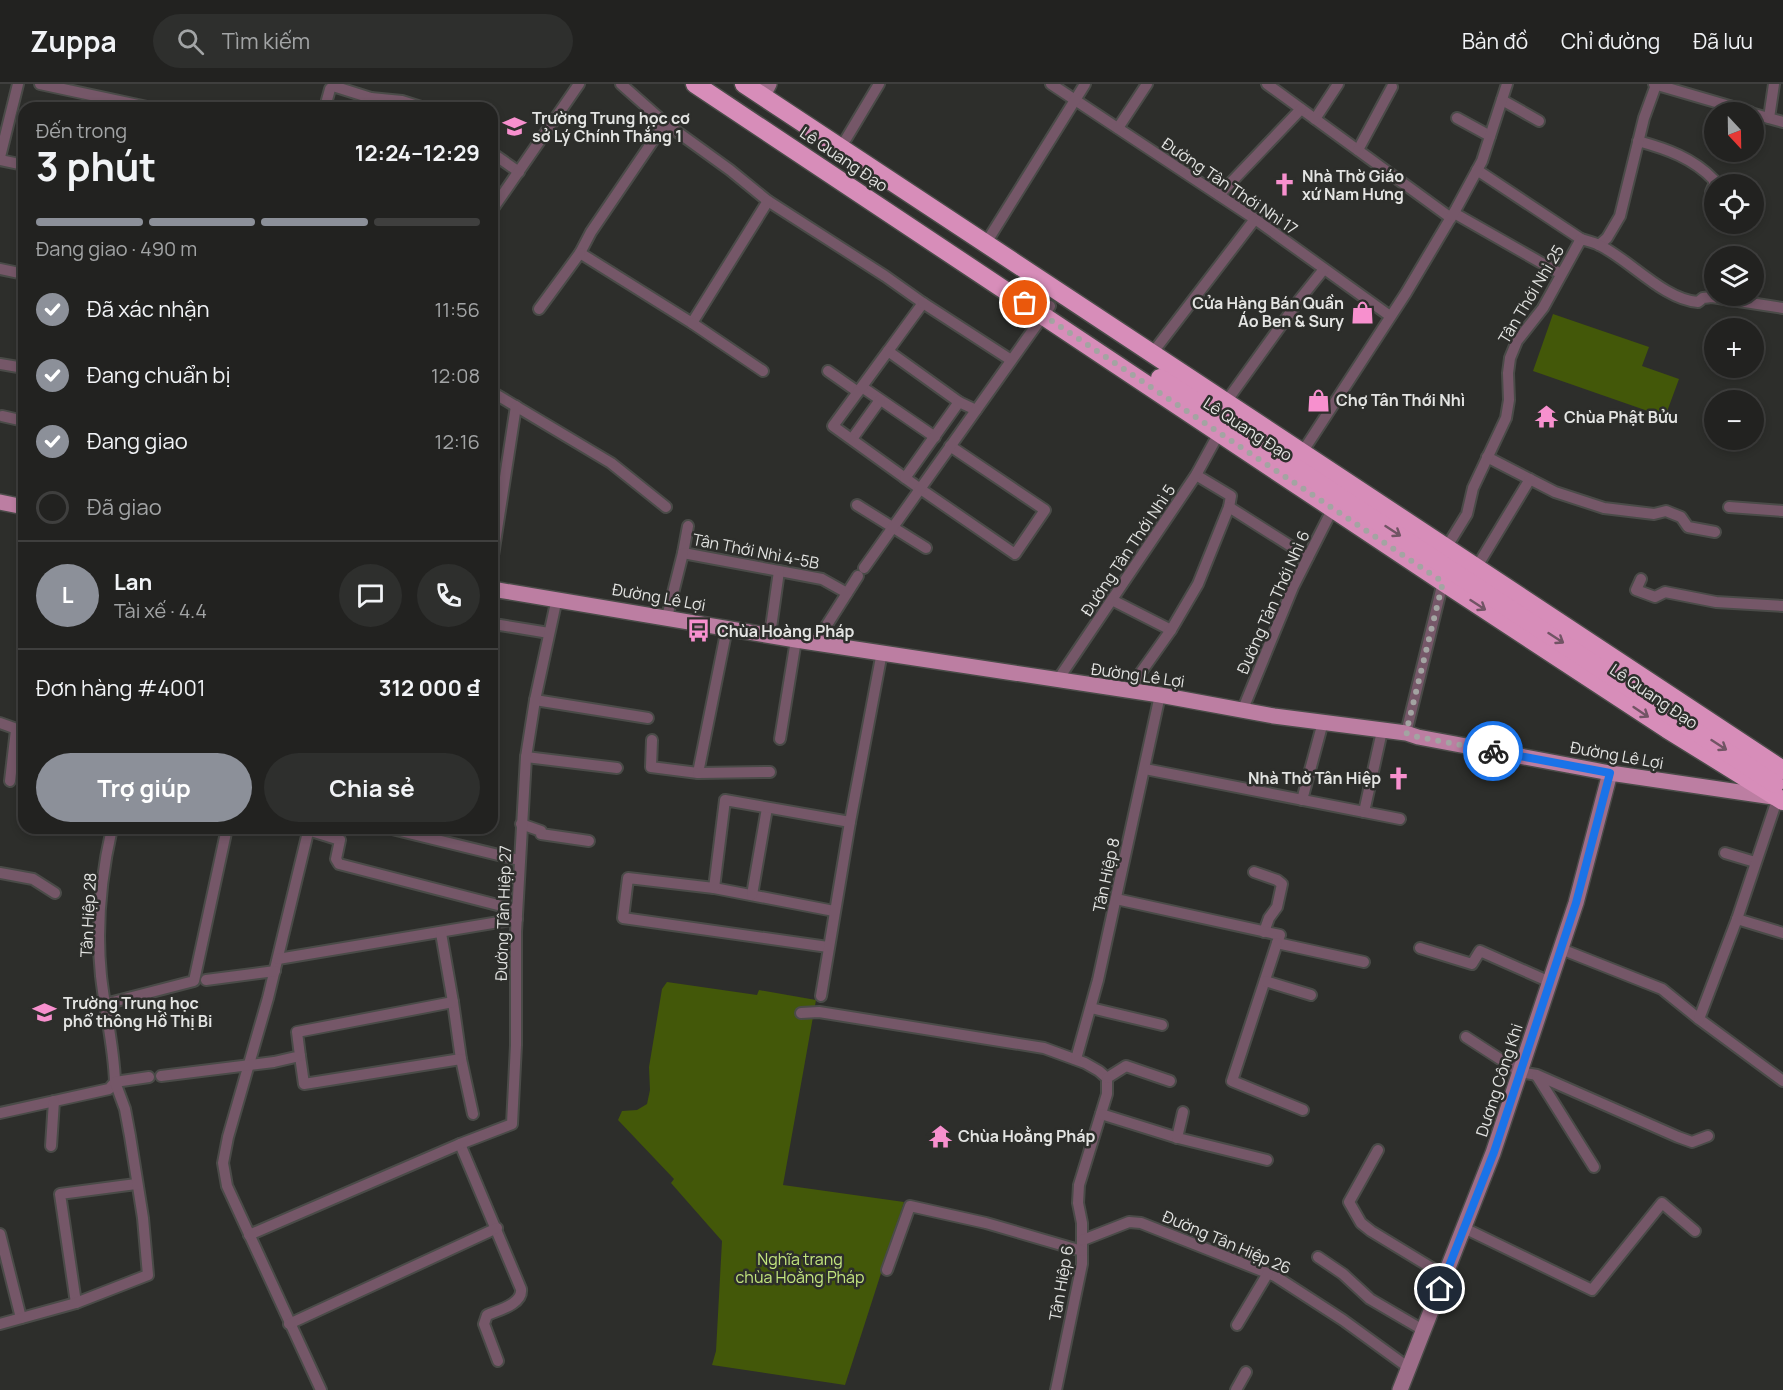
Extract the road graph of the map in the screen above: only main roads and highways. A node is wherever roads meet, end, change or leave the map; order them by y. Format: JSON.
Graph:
{"nodes":[{"id":1,"x":695,"y":84,"type":"edge"},
{"id":2,"x":712,"y":84,"type":"edge"},
{"id":3,"x":744,"y":84,"type":"edge"},
{"id":4,"x":765,"y":85,"type":"edge"},
{"id":5,"x":1048,"y":311,"type":"junction"},
{"id":6,"x":0,"y":502,"type":"edge"},
{"id":7,"x":18,"y":506,"type":"edge"},
{"id":8,"x":498,"y":590,"type":"edge"},
{"id":9,"x":1783,"y":759,"type":"edge"},
{"id":10,"x":1783,"y":770,"type":"edge"},
{"id":11,"x":1782,"y":793,"type":"edge"}],
"edges":[{"from":1,"to":5,"type":"highway","name":"Lê Quang Đạo"},
{"from":2,"to":5,"type":"highway","name":"Lê Quang Đạo"},
{"from":3,"to":10,"type":"highway","name":"Lê Quang Đạo"},
{"from":4,"to":9,"type":"highway","name":"Lê Quang Đạo"},
{"from":5,"to":11,"type":"highway","name":"Lê Quang Đạo","one_way":true},
{"from":5,"to":11,"type":"highway","name":"Lê Quang Đạo","one_way":true},
{"from":6,"to":7,"type":"main road"},
{"from":8,"to":11,"type":"main road","name":"Đường Lê Lợi"}]}
